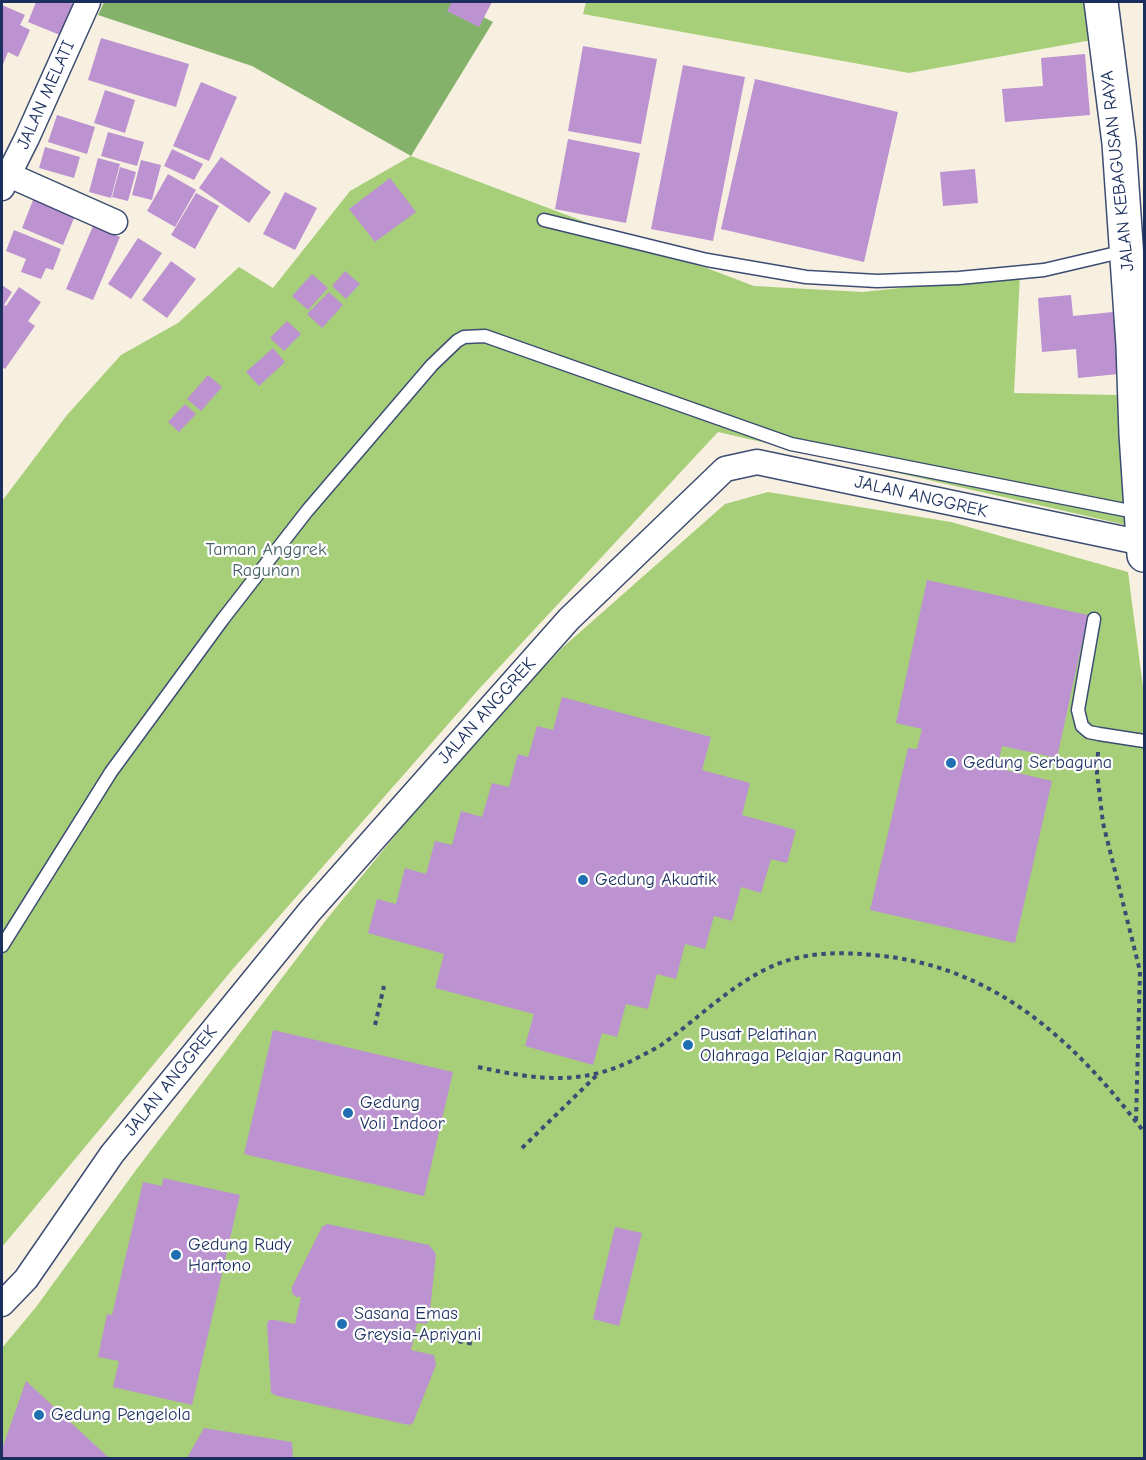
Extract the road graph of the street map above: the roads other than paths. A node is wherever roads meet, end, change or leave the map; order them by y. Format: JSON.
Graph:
{"nodes":[{"id":1,"x":88,"y":2,"type":"edge"},
{"id":2,"x":1101,"y":2,"type":"edge"},
{"id":3,"x":5,"y":181,"type":"edge"},
{"id":4,"x":544,"y":220,"type":"dead end"},
{"id":5,"x":115,"y":222,"type":"dead end"},
{"id":6,"x":1127,"y":251,"type":"junction"},
{"id":7,"x":1139,"y":345,"type":"edge"},
{"id":8,"x":1143,"y":537,"type":"edge"},
{"id":9,"x":1094,"y":619,"type":"dead end"},
{"id":10,"x":1144,"y":741,"type":"edge"},
{"id":11,"x":2,"y":946,"type":"edge"},
{"id":12,"x":2,"y":1304,"type":"edge"}],
"edges":[{"from":1,"to":3,"type":"street","name":"JALAN MELATI"},
{"from":2,"to":6,"type":"main road","name":"JALAN KEBAGUSAN RAYA"},
{"from":3,"to":5,"type":"street"},
{"from":4,"to":6,"type":"lane"},
{"from":6,"to":7,"type":"main road","name":"JALAN KEBAGUSAN RAYA"},
{"from":7,"to":8,"type":"main road","name":"JALAN KEBAGUSAN RAYA"},
{"from":8,"to":11,"type":"lane"},
{"from":8,"to":12,"type":"street","name":"JALAN ANGGREK"},
{"from":9,"to":10,"type":"lane"}]}
